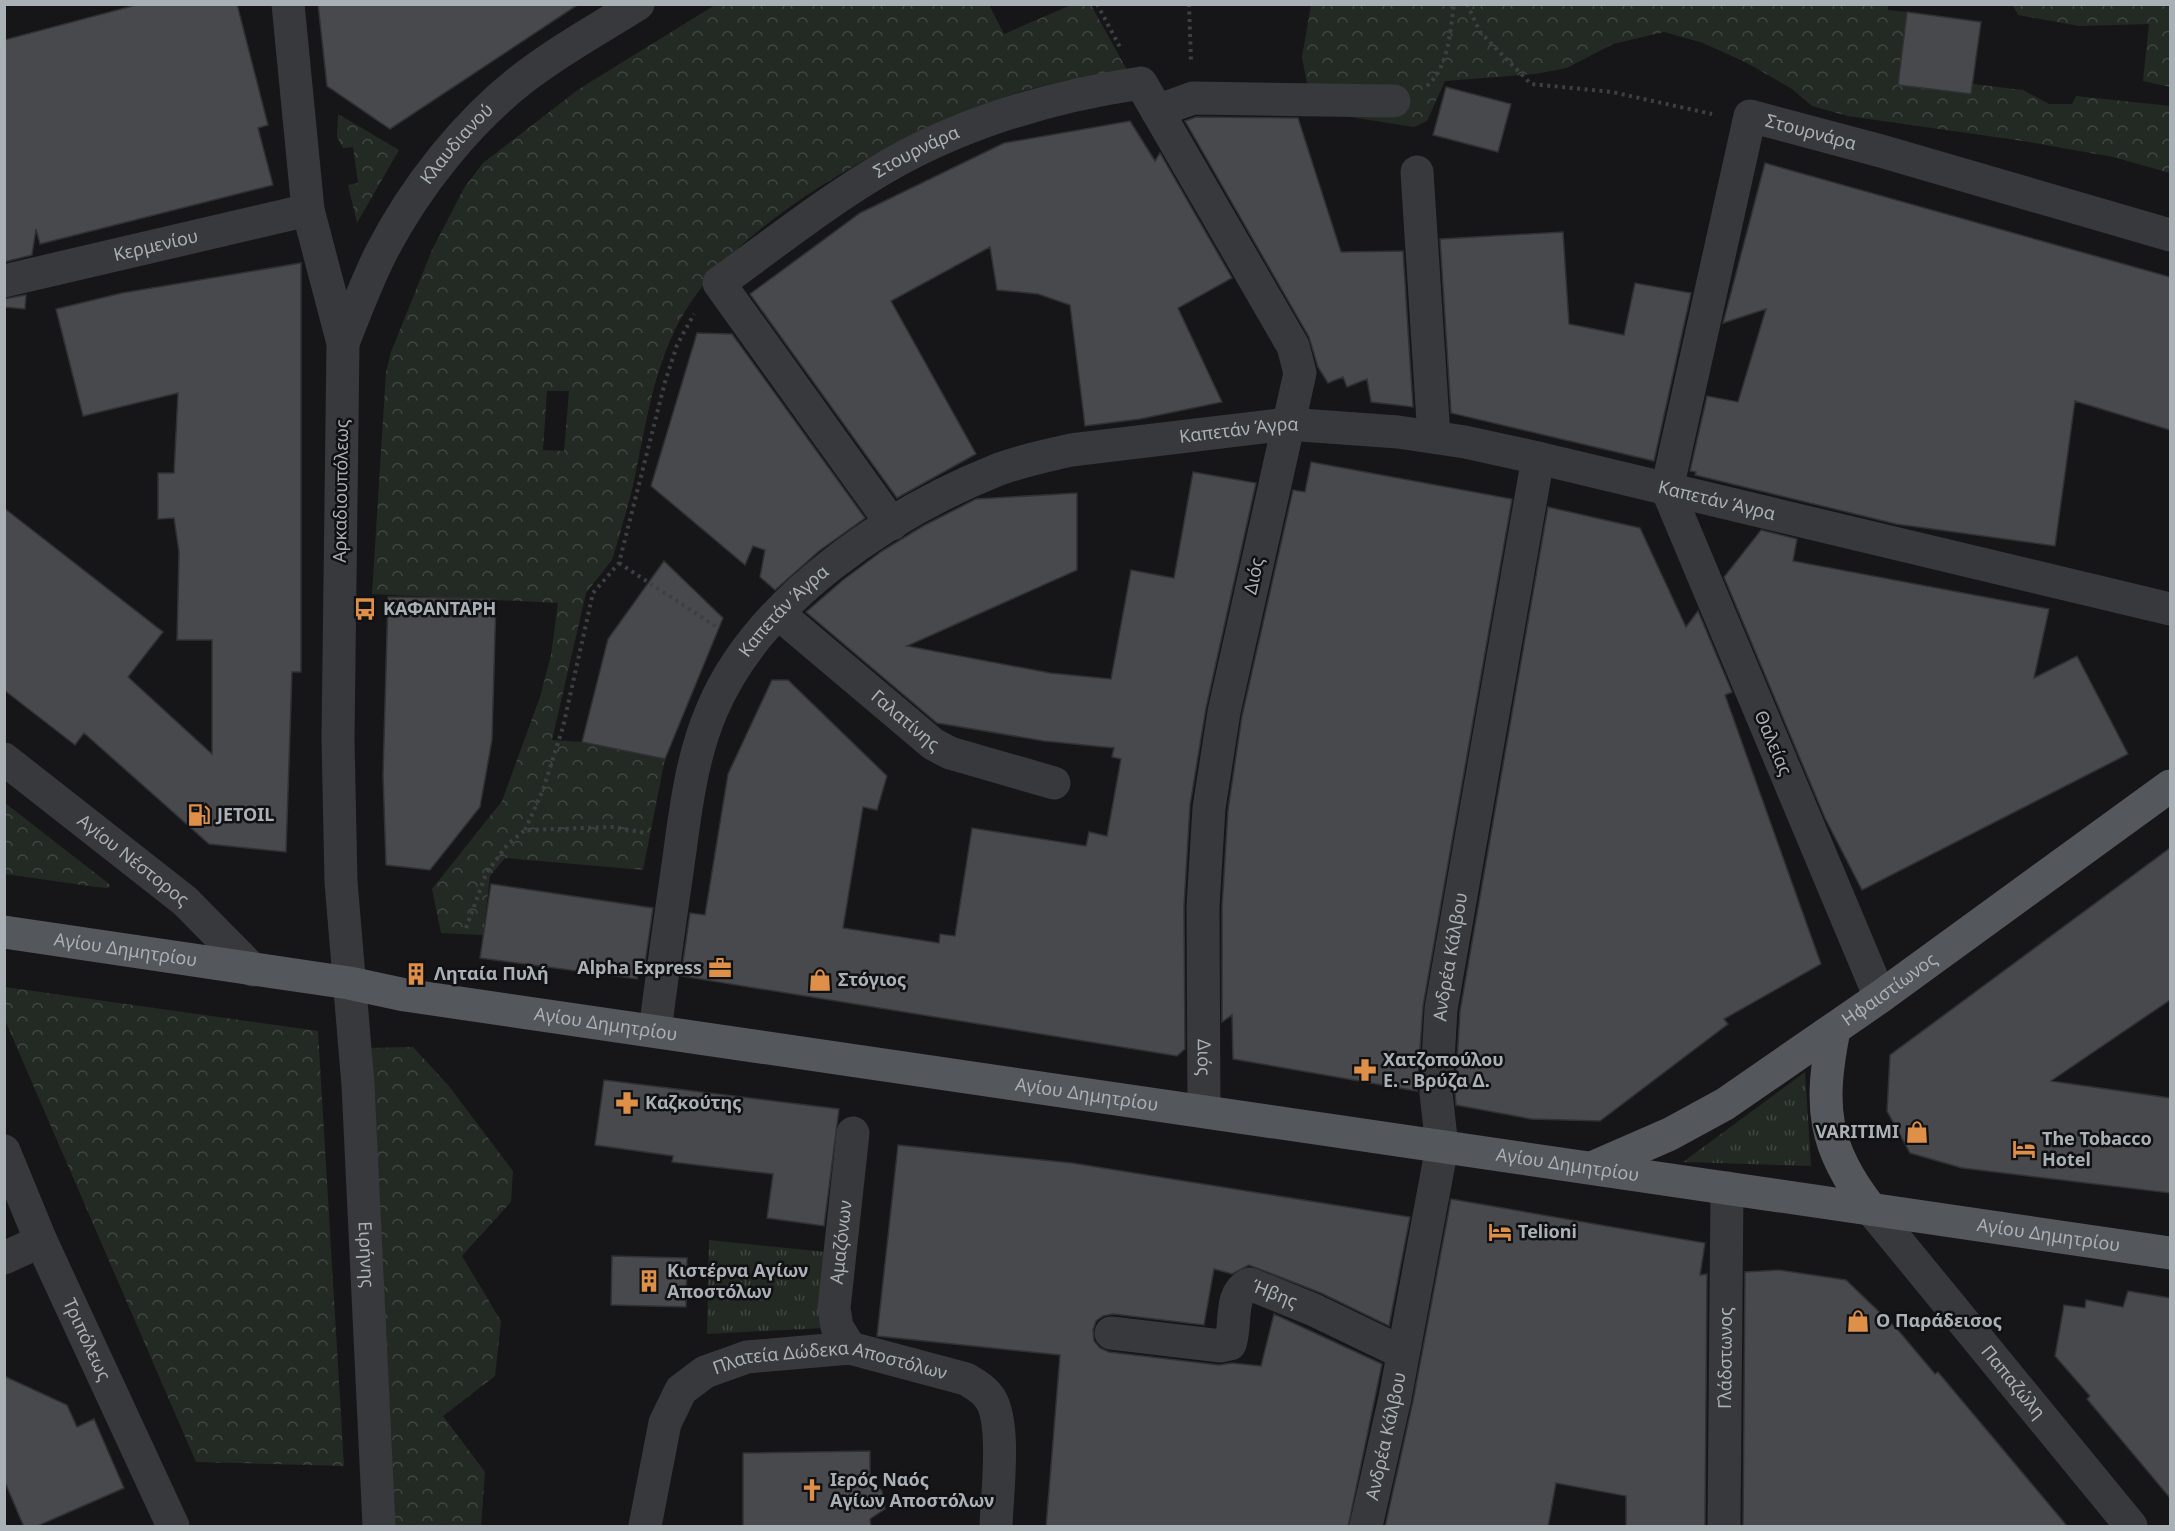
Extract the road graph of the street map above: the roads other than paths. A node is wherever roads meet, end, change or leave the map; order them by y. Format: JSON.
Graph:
{"nodes":[{"id":1,"x":288,"y":4,"type":"edge"},
{"id":2,"x":638,"y":4,"type":"edge"},
{"id":3,"x":1141,"y":83,"type":"joint"},
{"id":4,"x":1394,"y":101,"type":"road end"},
{"id":5,"x":1157,"y":111,"type":"junction"},
{"id":6,"x":1417,"y":171,"type":"dead end"},
{"id":7,"x":308,"y":210,"type":"junction"},
{"id":8,"x":2170,"y":235,"type":"edge"},
{"id":9,"x":4,"y":281,"type":"edge"},
{"id":10,"x":343,"y":343,"type":"junction"},
{"id":11,"x":1287,"y":424,"type":"junction"},
{"id":12,"x":1434,"y":437,"type":"junction"},
{"id":13,"x":1538,"y":458,"type":"junction"},
{"id":14,"x":1667,"y":489,"type":"junction"},
{"id":15,"x":892,"y":524,"type":"junction"},
{"id":16,"x":2170,"y":609,"type":"edge"},
{"id":17,"x":778,"y":614,"type":"junction"},
{"id":18,"x":4,"y":759,"type":"edge"},
{"id":19,"x":1054,"y":783,"type":"dead end"},
{"id":20,"x":2170,"y":786,"type":"edge"},
{"id":21,"x":4,"y":932,"type":"edge"},
{"id":22,"x":253,"y":970,"type":"junction"},
{"id":23,"x":349,"y":983,"type":"junction"},
{"id":24,"x":1880,"y":997,"type":"junction"},
{"id":25,"x":1834,"y":1030,"type":"junction"},
{"id":26,"x":655,"y":1031,"type":"junction"},
{"id":27,"x":1204,"y":1112,"type":"junction"},
{"id":28,"x":853,"y":1133,"type":"dead end"},
{"id":29,"x":1442,"y":1147,"type":"junction"},
{"id":30,"x":4,"y":1150,"type":"edge"},
{"id":31,"x":1592,"y":1168,"type":"junction"},
{"id":32,"x":1727,"y":1188,"type":"junction"},
{"id":33,"x":1871,"y":1209,"type":"junction"},
{"id":34,"x":41,"y":1241,"type":"junction"},
{"id":35,"x":2170,"y":1253,"type":"edge"},
{"id":36,"x":4,"y":1258,"type":"edge"},
{"id":37,"x":1111,"y":1333,"type":"dead end"},
{"id":38,"x":850,"y":1348,"type":"junction"},
{"id":39,"x":1403,"y":1353,"type":"junction"},
{"id":40,"x":173,"y":1527,"type":"edge"},
{"id":41,"x":379,"y":1527,"type":"edge"},
{"id":42,"x":645,"y":1527,"type":"edge"},
{"id":43,"x":996,"y":1527,"type":"edge"},
{"id":44,"x":1366,"y":1527,"type":"edge"},
{"id":45,"x":1724,"y":1527,"type":"edge"},
{"id":46,"x":2131,"y":1527,"type":"edge"}],
"edges":[{"from":1,"to":7,"type":"street","name":"Αρκαδιουπόλεως"},
{"from":2,"to":10,"type":"street","name":"Κλαυδιανού"},
{"from":3,"to":5,"type":"street","name":"Διός"},
{"from":3,"to":15,"type":"street","name":"Στουρνάρα"},
{"from":4,"to":5,"type":"street"},
{"from":5,"to":11,"type":"street","name":"Διός"},
{"from":6,"to":12,"type":"street"},
{"from":7,"to":9,"type":"street","name":"Κερμενίου"},
{"from":7,"to":10,"type":"street","name":"Αρκαδιουπόλεως"},
{"from":8,"to":14,"type":"street","name":"Στουρνάρα"},
{"from":10,"to":23,"type":"street","name":"Αρκαδιουπόλεως"},
{"from":11,"to":12,"type":"street","name":"Καπετάν Άγρα"},
{"from":11,"to":15,"type":"street","name":"Καπετάν Άγρα"},
{"from":11,"to":27,"type":"street","name":"Διός"},
{"from":12,"to":13,"type":"street","name":"Καπετάν Άγρα"},
{"from":13,"to":14,"type":"street","name":"Καπετάν Άγρα"},
{"from":13,"to":29,"type":"street","name":"Ανδρέα Κάλβου"},
{"from":14,"to":16,"type":"street","name":"Καπετάν Άγρα"},
{"from":14,"to":24,"type":"street","name":"Θαλείας"},
{"from":15,"to":17,"type":"street","name":"Καπετάν Άγρα"},
{"from":17,"to":19,"type":"street","name":"Γαλατίνης"},
{"from":17,"to":26,"type":"street","name":"Καπετάν Άγρα"},
{"from":18,"to":22,"type":"street","name":"Αγίου Νέστορος"},
{"from":20,"to":24,"type":"main road","name":"Ηφαιστίωνος"},
{"from":21,"to":22,"type":"main road","name":"Αγίου Δημητρίου"},
{"from":22,"to":23,"type":"main road","name":"Αγίου Δημητρίου"},
{"from":23,"to":26,"type":"main road","name":"Αγίου Δημητρίου"},
{"from":23,"to":41,"type":"street","name":"Ειρήνης"},
{"from":24,"to":25,"type":"main road","name":"Ηφαιστίωνος"},
{"from":25,"to":31,"type":"main road","name":"Ηφαιστίωνος"},
{"from":25,"to":33,"type":"main road"},
{"from":26,"to":27,"type":"main road","name":"Αγίου Δημητρίου"},
{"from":27,"to":29,"type":"main road","name":"Αγίου Δημητρίου"},
{"from":28,"to":38,"type":"street","name":"Αμαζόνων"},
{"from":29,"to":31,"type":"main road","name":"Αγίου Δημητρίου"},
{"from":29,"to":39,"type":"street","name":"Ανδρέα Κάλβου"},
{"from":30,"to":34,"type":"street","name":"Τριπόλεως"},
{"from":31,"to":32,"type":"main road","name":"Αγίου Δημητρίου"},
{"from":32,"to":33,"type":"main road","name":"Αγίου Δημητρίου"},
{"from":32,"to":45,"type":"street","name":"Γλάδστωνος"},
{"from":33,"to":35,"type":"main road","name":"Αγίου Δημητρίου"},
{"from":33,"to":46,"type":"street","name":"Παπαζώλη"},
{"from":34,"to":36,"type":"street"},
{"from":34,"to":40,"type":"street","name":"Τριπόλεως"},
{"from":37,"to":39,"type":"street","name":"Ήβης"},
{"from":38,"to":42,"type":"street","name":"Πλατεία Δώδεκα Αποστόλων"},
{"from":38,"to":43,"type":"street","name":"Πλατεία Δώδεκα Αποστόλων"},
{"from":39,"to":44,"type":"street","name":"Ανδρέα Κάλβου"}]}
